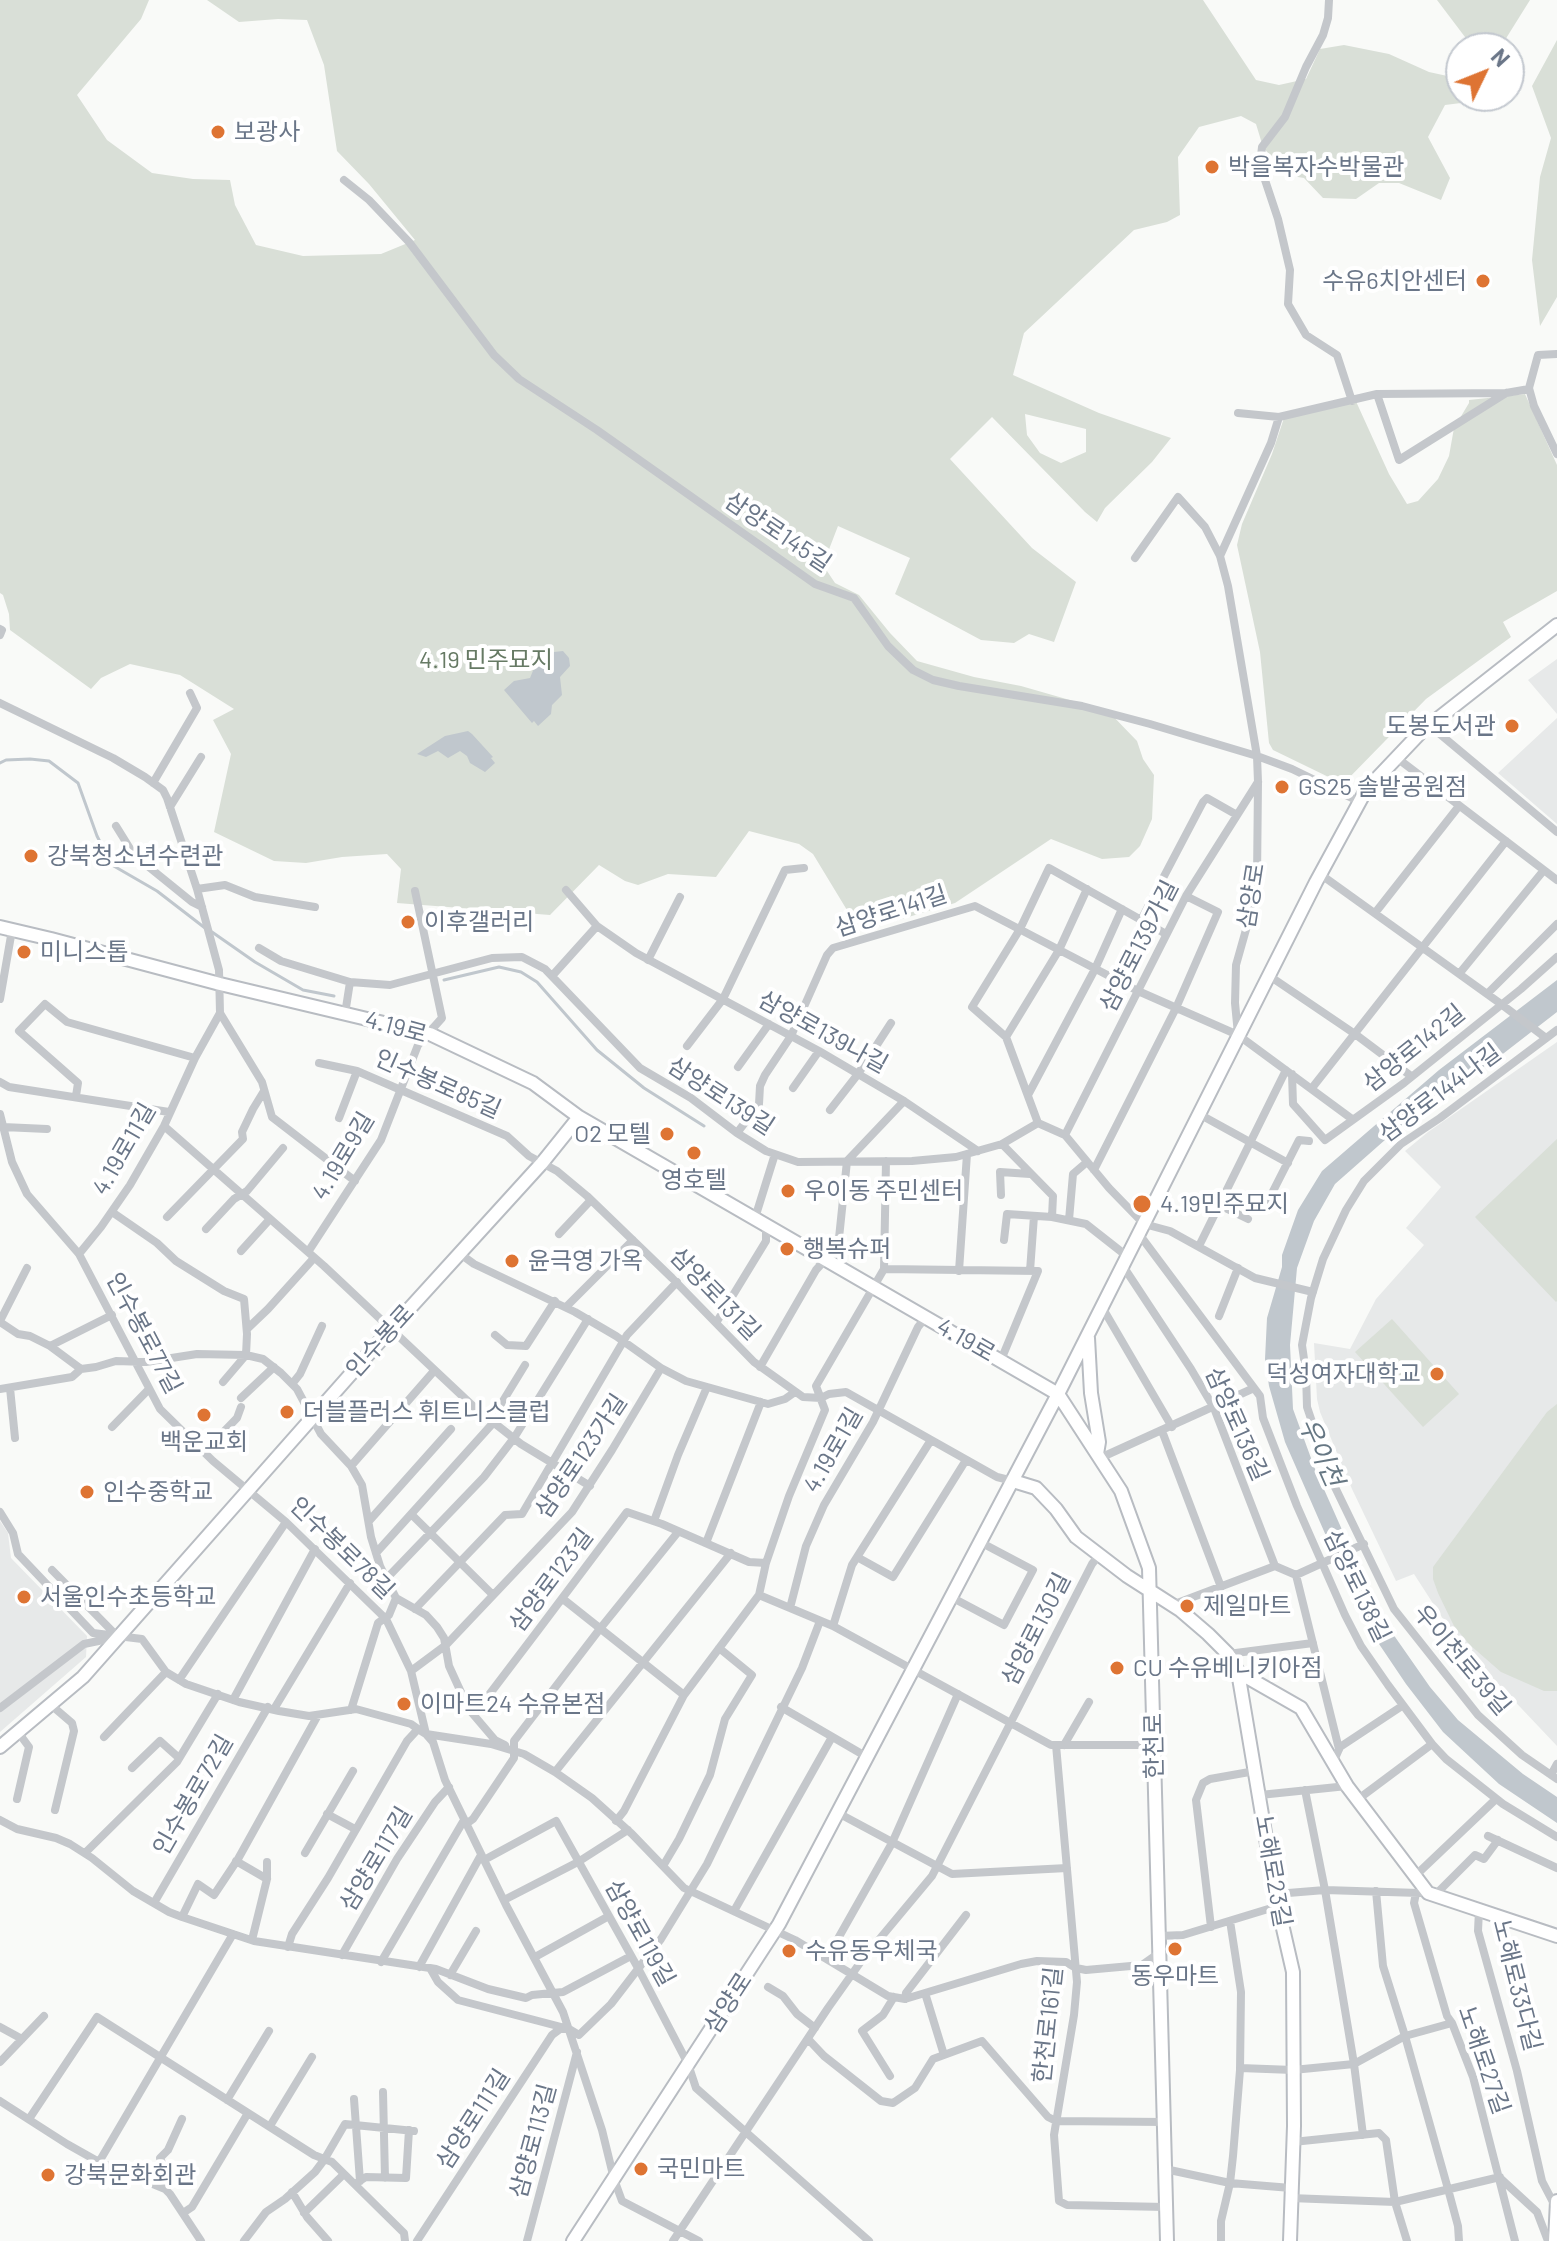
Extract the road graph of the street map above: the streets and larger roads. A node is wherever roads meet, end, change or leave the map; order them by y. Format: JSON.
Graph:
{"nodes":[{"id":1,"x":1329,"y":0,"type":"edge"},
{"id":2,"x":344,"y":180,"type":"dead end"},
{"id":3,"x":1557,"y":354,"type":"edge"},
{"id":4,"x":1529,"y":389,"type":"junction"},
{"id":5,"x":1506,"y":393,"type":"junction"},
{"id":6,"x":1377,"y":394,"type":"junction"},
{"id":7,"x":1352,"y":401,"type":"junction"},
{"id":8,"x":1238,"y":413,"type":"dead end"},
{"id":9,"x":1279,"y":417,"type":"junction"},
{"id":10,"x":1557,"y":454,"type":"edge"},
{"id":11,"x":1220,"y":556,"type":"junction"},
{"id":12,"x":1135,"y":558,"type":"dead end"},
{"id":13,"x":1557,"y":625,"type":"edge"},
{"id":14,"x":190,"y":693,"type":"dead end"},
{"id":15,"x":0,"y":703,"type":"edge"},
{"id":16,"x":1429,"y":725,"type":"junction"},
{"id":17,"x":1257,"y":756,"type":"junction"},
{"id":18,"x":201,"y":757,"type":"dead end"},
{"id":19,"x":1397,"y":758,"type":"junction"},
{"id":20,"x":1258,"y":782,"type":"junction"},
{"id":21,"x":153,"y":783,"type":"junction"},
{"id":22,"x":1360,"y":802,"type":"junction"},
{"id":23,"x":1459,"y":806,"type":"junction"},
{"id":24,"x":170,"y":807,"type":"junction"},
{"id":25,"x":1237,"y":815,"type":"junction"},
{"id":26,"x":116,"y":826,"type":"dead end"},
{"id":27,"x":1557,"y":832,"type":"edge"},
{"id":28,"x":1506,"y":841,"type":"junction"},
{"id":29,"x":804,"y":868,"type":"dead end"},
{"id":30,"x":1544,"y":870,"type":"junction"},
{"id":31,"x":1320,"y":874,"type":"junction"},
{"id":32,"x":1557,"y":880,"type":"edge"},
{"id":33,"x":197,"y":889,"type":"junction"},
{"id":34,"x":1087,"y":889,"type":"junction"},
{"id":35,"x":566,"y":890,"type":"dead end"},
{"id":36,"x":415,"y":891,"type":"dead end"},
{"id":37,"x":1186,"y":896,"type":"junction"},
{"id":38,"x":680,"y":897,"type":"dead end"},
{"id":39,"x":202,"y":907,"type":"junction"},
{"id":40,"x":315,"y":907,"type":"dead end"},
{"id":41,"x":1122,"y":909,"type":"junction"},
{"id":42,"x":1375,"y":913,"type":"junction"},
{"id":43,"x":1141,"y":920,"type":"junction"},
{"id":44,"x":1557,"y":924,"type":"edge"},
{"id":45,"x":597,"y":926,"type":"junction"},
{"id":46,"x":6,"y":929,"type":"edge"},
{"id":47,"x":1020,"y":929,"type":"junction"},
{"id":48,"x":1166,"y":934,"type":"junction"},
{"id":49,"x":1421,"y":947,"type":"junction"},
{"id":50,"x":259,"y":948,"type":"dead end"},
{"id":51,"x":1059,"y":950,"type":"junction"},
{"id":52,"x":1557,"y":957,"type":"edge"},
{"id":53,"x":648,"y":960,"type":"junction"},
{"id":54,"x":1095,"y":969,"type":"junction"},
{"id":55,"x":432,"y":974,"type":"junction"},
{"id":56,"x":1459,"y":974,"type":"junction"},
{"id":57,"x":1268,"y":975,"type":"junction"},
{"id":58,"x":552,"y":976,"type":"junction"},
{"id":59,"x":350,"y":982,"type":"junction"},
{"id":60,"x":220,"y":984,"type":"junction"},
{"id":61,"x":1138,"y":991,"type":"junction"},
{"id":62,"x":1487,"y":994,"type":"junction"},
{"id":63,"x":0,"y":999,"type":"edge"},
{"id":64,"x":723,"y":999,"type":"junction"},
{"id":65,"x":1501,"y":1004,"type":"junction"},
{"id":66,"x":1176,"y":1008,"type":"junction"},
{"id":67,"x":220,"y":1013,"type":"junction"},
{"id":68,"x":345,"y":1014,"type":"junction"},
{"id":69,"x":891,"y":1023,"type":"dead end"},
{"id":70,"x":769,"y":1024,"type":"junction"},
{"id":71,"x":1557,"y":1030,"type":"edge"},
{"id":72,"x":427,"y":1033,"type":"junction"},
{"id":73,"x":1355,"y":1034,"type":"junction"},
{"id":74,"x":1238,"y":1035,"type":"junction"},
{"id":75,"x":791,"y":1036,"type":"junction"},
{"id":76,"x":1006,"y":1037,"type":"junction"},
{"id":77,"x":1546,"y":1038,"type":"junction"},
{"id":78,"x":687,"y":1046,"type":"dead end"},
{"id":79,"x":819,"y":1051,"type":"junction"},
{"id":80,"x":195,"y":1058,"type":"junction"},
{"id":81,"x":319,"y":1063,"type":"dead end"},
{"id":82,"x":738,"y":1067,"type":"dead end"},
{"id":83,"x":357,"y":1071,"type":"junction"},
{"id":84,"x":1289,"y":1072,"type":"junction"},
{"id":85,"x":858,"y":1074,"type":"junction"},
{"id":86,"x":1411,"y":1076,"type":"junction"},
{"id":87,"x":0,"y":1082,"type":"edge"},
{"id":88,"x":793,"y":1088,"type":"dead end"},
{"id":89,"x":1312,"y":1088,"type":"junction"},
{"id":90,"x":401,"y":1090,"type":"junction"},
{"id":91,"x":264,"y":1091,"type":"junction"},
{"id":92,"x":1028,"y":1095,"type":"junction"},
{"id":93,"x":76,"y":1096,"type":"junction"},
{"id":94,"x":904,"y":1101,"type":"junction"},
{"id":95,"x":830,"y":1110,"type":"dead end"},
{"id":96,"x":169,"y":1112,"type":"junction"},
{"id":97,"x":0,"y":1114,"type":"edge"},
{"id":98,"x":1199,"y":1114,"type":"junction"},
{"id":99,"x":579,"y":1117,"type":"junction"},
{"id":100,"x":339,"y":1118,"type":"dead end"},
{"id":101,"x":1352,"y":1119,"type":"junction"},
{"id":102,"x":1038,"y":1123,"type":"junction"},
{"id":103,"x":164,"y":1126,"type":"junction"},
{"id":104,"x":3,"y":1127,"type":"junction"},
{"id":105,"x":47,"y":1129,"type":"dead end"},
{"id":106,"x":737,"y":1133,"type":"junction"},
{"id":107,"x":1065,"y":1135,"type":"junction"},
{"id":108,"x":1309,"y":1141,"type":"dead end"},
{"id":109,"x":1250,"y":1143,"type":"junction"},
{"id":110,"x":1002,"y":1144,"type":"junction"},
{"id":111,"x":4,"y":1146,"type":"edge"},
{"id":112,"x":283,"y":1148,"type":"dead end"},
{"id":113,"x":978,"y":1151,"type":"junction"},
{"id":114,"x":775,"y":1154,"type":"junction"},
{"id":115,"x":967,"y":1154,"type":"junction"},
{"id":116,"x":847,"y":1161,"type":"junction"},
{"id":117,"x":886,"y":1161,"type":"junction"},
{"id":118,"x":1087,"y":1162,"type":"junction"},
{"id":119,"x":542,"y":1163,"type":"junction"},
{"id":120,"x":1288,"y":1163,"type":"junction"},
{"id":121,"x":214,"y":1170,"type":"junction"},
{"id":122,"x":1094,"y":1170,"type":"junction"},
{"id":123,"x":1031,"y":1174,"type":"junction"},
{"id":124,"x":355,"y":1181,"type":"junction"},
{"id":125,"x":241,"y":1194,"type":"junction"},
{"id":126,"x":1001,"y":1195,"type":"dead end"},
{"id":127,"x":591,"y":1200,"type":"junction"},
{"id":128,"x":1219,"y":1205,"type":"junction"},
{"id":129,"x":1265,"y":1207,"type":"dead end"},
{"id":130,"x":112,"y":1212,"type":"junction"},
{"id":131,"x":1034,"y":1216,"type":"junction"},
{"id":132,"x":167,"y":1217,"type":"dead end"},
{"id":133,"x":1052,"y":1217,"type":"junction"},
{"id":134,"x":270,"y":1219,"type":"junction"},
{"id":135,"x":1248,"y":1219,"type":"dead end"},
{"id":136,"x":1069,"y":1220,"type":"junction"},
{"id":137,"x":760,"y":1221,"type":"junction"},
{"id":138,"x":206,"y":1229,"type":"dead end"},
{"id":139,"x":1141,"y":1229,"type":"junction"},
{"id":140,"x":559,"y":1234,"type":"dead end"},
{"id":141,"x":633,"y":1240,"type":"junction"},
{"id":142,"x":1004,"y":1240,"type":"dead end"},
{"id":143,"x":1199,"y":1246,"type":"junction"},
{"id":144,"x":241,"y":1251,"type":"dead end"},
{"id":145,"x":459,"y":1253,"type":"junction"},
{"id":146,"x":79,"y":1254,"type":"junction"},
{"id":147,"x":311,"y":1255,"type":"junction"},
{"id":148,"x":825,"y":1258,"type":"junction"},
{"id":149,"x":1125,"y":1261,"type":"junction"},
{"id":150,"x":27,"y":1268,"type":"dead end"},
{"id":151,"x":1238,"y":1268,"type":"junction"},
{"id":152,"x":884,"y":1269,"type":"junction"},
{"id":153,"x":959,"y":1271,"type":"junction"},
{"id":154,"x":1030,"y":1271,"type":"junction"},
{"id":155,"x":677,"y":1282,"type":"junction"},
{"id":156,"x":874,"y":1287,"type":"junction"},
{"id":157,"x":1313,"y":1292,"type":"junction"},
{"id":158,"x":555,"y":1301,"type":"junction"},
{"id":159,"x":566,"y":1307,"type":"junction"},
{"id":160,"x":1102,"y":1307,"type":"junction"},
{"id":161,"x":112,"y":1315,"type":"junction"},
{"id":162,"x":1219,"y":1316,"type":"dead end"},
{"id":163,"x":926,"y":1317,"type":"junction"},
{"id":164,"x":588,"y":1319,"type":"junction"},
{"id":165,"x":0,"y":1322,"type":"edge"},
{"id":166,"x":716,"y":1323,"type":"junction"},
{"id":167,"x":322,"y":1326,"type":"dead end"},
{"id":168,"x":247,"y":1329,"type":"junction"},
{"id":169,"x":390,"y":1329,"type":"junction"},
{"id":170,"x":495,"y":1335,"type":"dead end"},
{"id":171,"x":1088,"y":1336,"type":"junction"},
{"id":172,"x":624,"y":1342,"type":"junction"},
{"id":173,"x":50,"y":1346,"type":"junction"},
{"id":174,"x":246,"y":1355,"type":"junction"},
{"id":175,"x":1001,"y":1360,"type":"junction"},
{"id":176,"x":134,"y":1362,"type":"junction"},
{"id":177,"x":525,"y":1365,"type":"dead end"},
{"id":178,"x":274,"y":1367,"type":"junction"},
{"id":179,"x":760,"y":1367,"type":"junction"},
{"id":180,"x":661,"y":1368,"type":"junction"},
{"id":181,"x":81,"y":1369,"type":"junction"},
{"id":182,"x":434,"y":1371,"type":"junction"},
{"id":183,"x":223,"y":1382,"type":"dead end"},
{"id":184,"x":292,"y":1384,"type":"junction"},
{"id":185,"x":707,"y":1387,"type":"junction"},
{"id":186,"x":5,"y":1388,"type":"edge"},
{"id":187,"x":1254,"y":1388,"type":"junction"},
{"id":188,"x":149,"y":1389,"type":"junction"},
{"id":189,"x":795,"y":1392,"type":"junction"},
{"id":190,"x":1058,"y":1394,"type":"junction"},
{"id":191,"x":821,"y":1398,"type":"junction"},
{"id":192,"x":761,"y":1402,"type":"junction"},
{"id":193,"x":1214,"y":1408,"type":"junction"},
{"id":194,"x":879,"y":1410,"type":"junction"},
{"id":195,"x":312,"y":1418,"type":"junction"},
{"id":196,"x":494,"y":1422,"type":"junction"},
{"id":197,"x":112,"y":1427,"type":"dead end"},
{"id":198,"x":1172,"y":1427,"type":"junction"},
{"id":199,"x":451,"y":1429,"type":"dead end"},
{"id":200,"x":1162,"y":1431,"type":"junction"},
{"id":201,"x":15,"y":1438,"type":"dead end"},
{"id":202,"x":514,"y":1438,"type":"junction"},
{"id":203,"x":931,"y":1440,"type":"junction"},
{"id":204,"x":204,"y":1452,"type":"junction"},
{"id":205,"x":1099,"y":1456,"type":"junction"},
{"id":206,"x":966,"y":1460,"type":"junction"},
{"id":207,"x":552,"y":1463,"type":"junction"},
{"id":208,"x":351,"y":1466,"type":"junction"},
{"id":209,"x":1013,"y":1481,"type":"junction"},
{"id":210,"x":590,"y":1486,"type":"junction"},
{"id":211,"x":248,"y":1491,"type":"junction"},
{"id":212,"x":0,"y":1512,"type":"edge"},
{"id":213,"x":411,"y":1514,"type":"junction"},
{"id":214,"x":369,"y":1521,"type":"junction"},
{"id":215,"x":654,"y":1521,"type":"junction"},
{"id":216,"x":286,"y":1522,"type":"junction"},
{"id":217,"x":678,"y":1532,"type":"junction"},
{"id":218,"x":431,"y":1533,"type":"junction"},
{"id":219,"x":980,"y":1542,"type":"junction"},
{"id":220,"x":706,"y":1543,"type":"junction"},
{"id":221,"x":1364,"y":1544,"type":"junction"},
{"id":222,"x":315,"y":1549,"type":"junction"},
{"id":223,"x":376,"y":1553,"type":"junction"},
{"id":224,"x":731,"y":1553,"type":"junction"},
{"id":225,"x":1099,"y":1555,"type":"junction"},
{"id":226,"x":857,"y":1557,"type":"junction"},
{"id":227,"x":460,"y":1562,"type":"junction"},
{"id":228,"x":766,"y":1563,"type":"junction"},
{"id":229,"x":1322,"y":1563,"type":"junction"},
{"id":230,"x":1275,"y":1566,"type":"junction"},
{"id":231,"x":52,"y":1570,"type":"dead end"},
{"id":232,"x":1296,"y":1575,"type":"junction"},
{"id":233,"x":387,"y":1578,"type":"junction"},
{"id":234,"x":350,"y":1583,"type":"junction"},
{"id":235,"x":1221,"y":1587,"type":"junction"},
{"id":236,"x":1150,"y":1591,"type":"junction"},
{"id":237,"x":493,"y":1595,"type":"junction"},
{"id":238,"x":759,"y":1595,"type":"junction"},
{"id":239,"x":951,"y":1597,"type":"junction"},
{"id":240,"x":396,"y":1598,"type":"junction"},
{"id":241,"x":563,"y":1599,"type":"junction"},
{"id":242,"x":1172,"y":1605,"type":"junction"},
{"id":243,"x":790,"y":1608,"type":"junction"},
{"id":244,"x":415,"y":1609,"type":"junction"},
{"id":245,"x":386,"y":1619,"type":"junction"},
{"id":246,"x":820,"y":1621,"type":"junction"},
{"id":247,"x":833,"y":1626,"type":"junction"},
{"id":248,"x":599,"y":1630,"type":"junction"},
{"id":249,"x":117,"y":1637,"type":"junction"},
{"id":250,"x":1313,"y":1643,"type":"junction"},
{"id":251,"x":446,"y":1645,"type":"junction"},
{"id":252,"x":719,"y":1648,"type":"junction"},
{"id":253,"x":1228,"y":1654,"type":"junction"},
{"id":254,"x":643,"y":1662,"type":"junction"},
{"id":255,"x":913,"y":1670,"type":"junction"},
{"id":256,"x":411,"y":1671,"type":"junction"},
{"id":257,"x":166,"y":1672,"type":"junction"},
{"id":258,"x":1238,"y":1672,"type":"junction"},
{"id":259,"x":179,"y":1680,"type":"junction"},
{"id":260,"x":218,"y":1694,"type":"junction"},
{"id":261,"x":958,"y":1694,"type":"junction"},
{"id":262,"x":684,"y":1695,"type":"junction"},
{"id":263,"x":233,"y":1700,"type":"junction"},
{"id":264,"x":1089,"y":1702,"type":"dead end"},
{"id":265,"x":51,"y":1705,"type":"junction"},
{"id":266,"x":1402,"y":1706,"type":"junction"},
{"id":267,"x":781,"y":1707,"type":"junction"},
{"id":268,"x":0,"y":1708,"type":"edge"},
{"id":269,"x":271,"y":1708,"type":"junction"},
{"id":270,"x":351,"y":1710,"type":"junction"},
{"id":271,"x":472,"y":1713,"type":"junction"},
{"id":272,"x":318,"y":1715,"type":"junction"},
{"id":273,"x":1010,"y":1723,"type":"junction"},
{"id":274,"x":422,"y":1731,"type":"junction"},
{"id":275,"x":18,"y":1732,"type":"junction"},
{"id":276,"x":104,"y":1737,"type":"dead end"},
{"id":277,"x":832,"y":1737,"type":"junction"},
{"id":278,"x":1432,"y":1744,"type":"junction"},
{"id":279,"x":1060,"y":1745,"type":"junction"},
{"id":280,"x":1154,"y":1745,"type":"junction"},
{"id":281,"x":0,"y":1747,"type":"edge"},
{"id":282,"x":1339,"y":1749,"type":"junction"},
{"id":283,"x":514,"y":1750,"type":"junction"},
{"id":284,"x":867,"y":1757,"type":"junction"},
{"id":285,"x":179,"y":1758,"type":"junction"},
{"id":286,"x":1333,"y":1763,"type":"junction"},
{"id":287,"x":1557,"y":1764,"type":"edge"},
{"id":288,"x":132,"y":1768,"type":"dead end"},
{"id":289,"x":353,"y":1771,"type":"dead end"},
{"id":290,"x":1255,"y":1771,"type":"junction"},
{"id":291,"x":555,"y":1772,"type":"junction"},
{"id":292,"x":1554,"y":1777,"type":"edge"},
{"id":293,"x":1347,"y":1786,"type":"junction"},
{"id":294,"x":449,"y":1787,"type":"junction"},
{"id":295,"x":1305,"y":1790,"type":"junction"},
{"id":296,"x":1260,"y":1795,"type":"junction"},
{"id":297,"x":17,"y":1799,"type":"dead end"},
{"id":298,"x":1496,"y":1799,"type":"junction"},
{"id":299,"x":1357,"y":1800,"type":"junction"},
{"id":300,"x":55,"y":1810,"type":"dead end"},
{"id":301,"x":838,"y":1813,"type":"junction"},
{"id":302,"x":327,"y":1814,"type":"junction"},
{"id":303,"x":0,"y":1820,"type":"edge"},
{"id":304,"x":616,"y":1821,"type":"junction"},
{"id":305,"x":465,"y":1822,"type":"junction"},
{"id":306,"x":355,"y":1829,"type":"junction"},
{"id":307,"x":628,"y":1830,"type":"junction"},
{"id":308,"x":1488,"y":1836,"type":"dead end"},
{"id":309,"x":1557,"y":1837,"type":"edge"},
{"id":310,"x":1498,"y":1840,"type":"junction"},
{"id":311,"x":892,"y":1843,"type":"junction"},
{"id":312,"x":85,"y":1853,"type":"junction"},
{"id":313,"x":305,"y":1853,"type":"dead end"},
{"id":314,"x":483,"y":1857,"type":"junction"},
{"id":315,"x":236,"y":1861,"type":"junction"},
{"id":316,"x":267,"y":1862,"type":"dead end"},
{"id":317,"x":578,"y":1862,"type":"junction"},
{"id":318,"x":663,"y":1866,"type":"junction"},
{"id":319,"x":936,"y":1867,"type":"junction"},
{"id":320,"x":1067,"y":1868,"type":"junction"},
{"id":321,"x":1557,"y":1868,"type":"edge"},
{"id":322,"x":1415,"y":1876,"type":"junction"},
{"id":323,"x":267,"y":1879,"type":"junction"},
{"id":324,"x":692,"y":1890,"type":"junction"},
{"id":325,"x":1325,"y":1890,"type":"junction"},
{"id":326,"x":1376,"y":1891,"type":"junction"},
{"id":327,"x":1426,"y":1894,"type":"junction"},
{"id":328,"x":504,"y":1900,"type":"junction"},
{"id":329,"x":1277,"y":1900,"type":"junction"},
{"id":330,"x":154,"y":1903,"type":"junction"},
{"id":331,"x":1479,"y":1910,"type":"junction"},
{"id":332,"x":734,"y":1911,"type":"junction"},
{"id":333,"x":966,"y":1915,"type":"dead end"},
{"id":334,"x":609,"y":1916,"type":"junction"},
{"id":335,"x":182,"y":1917,"type":"junction"},
{"id":336,"x":1230,"y":1921,"type":"junction"},
{"id":337,"x":1211,"y":1927,"type":"junction"},
{"id":338,"x":476,"y":1931,"type":"dead end"},
{"id":339,"x":775,"y":1931,"type":"junction"},
{"id":340,"x":233,"y":1934,"type":"junction"},
{"id":341,"x":1159,"y":1936,"type":"junction"},
{"id":342,"x":1557,"y":1936,"type":"edge"},
{"id":343,"x":252,"y":1940,"type":"junction"},
{"id":344,"x":288,"y":1947,"type":"junction"},
{"id":345,"x":1159,"y":1953,"type":"junction"},
{"id":346,"x":342,"y":1955,"type":"junction"},
{"id":347,"x":631,"y":1956,"type":"junction"},
{"id":348,"x":535,"y":1957,"type":"junction"},
{"id":349,"x":827,"y":1958,"type":"junction"},
{"id":350,"x":381,"y":1962,"type":"junction"},
{"id":351,"x":419,"y":1967,"type":"junction"},
{"id":352,"x":430,"y":1968,"type":"junction"},
{"id":353,"x":638,"y":1968,"type":"junction"},
{"id":354,"x":1076,"y":1968,"type":"junction"},
{"id":355,"x":853,"y":1974,"type":"junction"},
{"id":356,"x":450,"y":1975,"type":"junction"},
{"id":357,"x":768,"y":1987,"type":"dead end"},
{"id":358,"x":553,"y":1992,"type":"junction"},
{"id":359,"x":925,"y":1993,"type":"junction"},
{"id":360,"x":894,"y":1997,"type":"junction"},
{"id":361,"x":905,"y":1999,"type":"junction"},
{"id":362,"x":44,"y":2016,"type":"dead end"},
{"id":363,"x":1452,"y":2023,"type":"junction"},
{"id":364,"x":0,"y":2027,"type":"edge"},
{"id":365,"x":815,"y":2028,"type":"junction"},
{"id":366,"x":569,"y":2029,"type":"junction"},
{"id":367,"x":269,"y":2031,"type":"dead end"},
{"id":368,"x":1405,"y":2036,"type":"junction"},
{"id":369,"x":22,"y":2039,"type":"junction"},
{"id":370,"x":808,"y":2039,"type":"junction"},
{"id":371,"x":577,"y":2051,"type":"junction"},
{"id":372,"x":944,"y":2055,"type":"junction"},
{"id":373,"x":162,"y":2057,"type":"junction"},
{"id":374,"x":312,"y":2057,"type":"dead end"},
{"id":375,"x":0,"y":2062,"type":"edge"},
{"id":376,"x":688,"y":2064,"type":"junction"},
{"id":377,"x":1354,"y":2064,"type":"junction"},
{"id":378,"x":1240,"y":2068,"type":"junction"},
{"id":379,"x":1293,"y":2070,"type":"junction"},
{"id":380,"x":890,"y":2076,"type":"dead end"},
{"id":381,"x":383,"y":2092,"type":"dead end"},
{"id":382,"x":354,"y":2099,"type":"dead end"},
{"id":383,"x":227,"y":2100,"type":"junction"},
{"id":384,"x":0,"y":2101,"type":"edge"},
{"id":385,"x":248,"y":2113,"type":"junction"},
{"id":386,"x":29,"y":2119,"type":"junction"},
{"id":387,"x":182,"y":2119,"type":"dead end"},
{"id":388,"x":1056,"y":2121,"type":"junction"},
{"id":389,"x":1164,"y":2122,"type":"junction"},
{"id":390,"x":357,"y":2125,"type":"junction"},
{"id":391,"x":270,"y":2126,"type":"junction"},
{"id":392,"x":385,"y":2128,"type":"junction"},
{"id":393,"x":745,"y":2131,"type":"junction"},
{"id":394,"x":1363,"y":2135,"type":"junction"},
{"id":395,"x":1293,"y":2142,"type":"junction"},
{"id":396,"x":324,"y":2160,"type":"junction"},
{"id":397,"x":99,"y":2162,"type":"junction"},
{"id":398,"x":1165,"y":2169,"type":"junction"},
{"id":399,"x":344,"y":2174,"type":"junction"},
{"id":400,"x":1500,"y":2177,"type":"junction"},
{"id":401,"x":385,"y":2178,"type":"junction"},
{"id":402,"x":614,"y":2179,"type":"junction"},
{"id":403,"x":358,"y":2183,"type":"junction"},
{"id":404,"x":1230,"y":2183,"type":"junction"},
{"id":405,"x":159,"y":2186,"type":"junction"},
{"id":406,"x":1448,"y":2189,"type":"junction"},
{"id":407,"x":292,"y":2192,"type":"junction"},
{"id":408,"x":1290,"y":2193,"type":"junction"},
{"id":409,"x":1395,"y":2202,"type":"junction"},
{"id":410,"x":1556,"y":2204,"type":"edge"},
{"id":411,"x":1166,"y":2207,"type":"junction"},
{"id":412,"x":183,"y":2213,"type":"junction"},
{"id":413,"x":304,"y":2213,"type":"junction"},
{"id":414,"x":679,"y":2231,"type":"junction"},
{"id":415,"x":199,"y":2240,"type":"edge"},
{"id":416,"x":244,"y":2241,"type":"edge"},
{"id":417,"x":328,"y":2241,"type":"edge"},
{"id":418,"x":405,"y":2241,"type":"edge"},
{"id":419,"x":417,"y":2241,"type":"edge"},
{"id":420,"x":527,"y":2241,"type":"edge"},
{"id":421,"x":573,"y":2241,"type":"edge"},
{"id":422,"x":673,"y":2241,"type":"edge"},
{"id":423,"x":699,"y":2241,"type":"edge"},
{"id":424,"x":869,"y":2241,"type":"edge"},
{"id":425,"x":1167,"y":2241,"type":"edge"},
{"id":426,"x":1221,"y":2241,"type":"edge"},
{"id":427,"x":1290,"y":2241,"type":"edge"},
{"id":428,"x":1407,"y":2241,"type":"edge"},
{"id":429,"x":1459,"y":2241,"type":"edge"},
{"id":430,"x":1515,"y":2241,"type":"edge"},
{"id":431,"x":1548,"y":2241,"type":"edge"},
{"id":432,"x":1555,"y":2241,"type":"edge"}],
"edges":[{"from":1,"to":7,"type":"street"},
{"from":2,"to":17,"type":"street","name":"삼양로145길"},
{"from":3,"to":4,"type":"street"},
{"from":4,"to":5,"type":"street"},
{"from":4,"to":10,"type":"street"},
{"from":5,"to":6,"type":"street"},
{"from":5,"to":6,"type":"street"},
{"from":6,"to":7,"type":"street"},
{"from":7,"to":9,"type":"street"},
{"from":8,"to":9,"type":"street"},
{"from":9,"to":11,"type":"street"},
{"from":11,"to":12,"type":"street"},
{"from":11,"to":17,"type":"street"},
{"from":13,"to":16,"type":"street","name":"삼양로"},
{"from":14,"to":21,"type":"street"},
{"from":15,"to":21,"type":"street"},
{"from":16,"to":19,"type":"street","name":"삼양로"},
{"from":16,"to":27,"type":"street"},
{"from":17,"to":20,"type":"street","name":"삼양로"},
{"from":17,"to":22,"type":"street","name":"삼양로145길"},
{"from":18,"to":24,"type":"street"},
{"from":19,"to":22,"type":"street","name":"삼양로"},
{"from":19,"to":23,"type":"street"},
{"from":20,"to":25,"type":"street","name":"삼양로139가길"},
{"from":20,"to":74,"type":"street","name":"삼양로"},
{"from":21,"to":24,"type":"street","name":"4.19로11길"},
{"from":22,"to":31,"type":"street","name":"삼양로"},
{"from":23,"to":28,"type":"street"},
{"from":23,"to":42,"type":"street"},
{"from":24,"to":33,"type":"street","name":"4.19로11길"},
{"from":25,"to":37,"type":"street","name":"삼양로139가길"},
{"from":25,"to":43,"type":"street"},
{"from":26,"to":39,"type":"street"},
{"from":28,"to":30,"type":"street"},
{"from":28,"to":49,"type":"street","name":"삼양로142길"},
{"from":29,"to":64,"type":"street","name":"삼양로139나길"},
{"from":30,"to":32,"type":"street"},
{"from":30,"to":56,"type":"street"},
{"from":31,"to":42,"type":"street"},
{"from":31,"to":57,"type":"street","name":"삼양로"},
{"from":33,"to":39,"type":"street","name":"4.19로11길"},
{"from":33,"to":40,"type":"street"},
{"from":34,"to":41,"type":"street"},
{"from":34,"to":47,"type":"street"},
{"from":34,"to":51,"type":"street"},
{"from":35,"to":45,"type":"street","name":"삼양로139나길"},
{"from":36,"to":55,"type":"street"},
{"from":37,"to":48,"type":"street","name":"삼양로139가길"},
{"from":37,"to":66,"type":"street"},
{"from":38,"to":53,"type":"street"},
{"from":39,"to":60,"type":"street","name":"4.19로11길"},
{"from":41,"to":43,"type":"street"},
{"from":41,"to":54,"type":"street"},
{"from":42,"to":49,"type":"street"},
{"from":43,"to":48,"type":"street"},
{"from":44,"to":62,"type":"street"},
{"from":45,"to":53,"type":"street","name":"삼양로139나길"},
{"from":45,"to":58,"type":"street"},
{"from":46,"to":60,"type":"street","name":"4.19로"},
{"from":46,"to":63,"type":"street"},
{"from":47,"to":51,"type":"street","name":"삼양로141길"},
{"from":47,"to":75,"type":"street","name":"삼양로141길"},
{"from":47,"to":76,"type":"street"},
{"from":48,"to":61,"type":"street","name":"삼양로139가길"},
{"from":49,"to":56,"type":"street"},
{"from":49,"to":73,"type":"street","name":"삼양로142길"},
{"from":50,"to":59,"type":"street","name":"삼양로139길"},
{"from":51,"to":54,"type":"street","name":"삼양로141길"},
{"from":51,"to":76,"type":"street"},
{"from":52,"to":65,"type":"street","name":"삼양로142길"},
{"from":53,"to":64,"type":"street","name":"삼양로139나길"},
{"from":54,"to":61,"type":"street","name":"삼양로141길"},
{"from":54,"to":92,"type":"street"},
{"from":55,"to":58,"type":"street","name":"삼양로139길"},
{"from":55,"to":59,"type":"street","name":"삼양로139길"},
{"from":55,"to":72,"type":"street","name":"4.19로9길"},
{"from":56,"to":62,"type":"street"},
{"from":57,"to":73,"type":"street"},
{"from":57,"to":74,"type":"street","name":"삼양로"},
{"from":58,"to":106,"type":"street","name":"삼양로139길"},
{"from":59,"to":68,"type":"street"},
{"from":60,"to":67,"type":"street","name":"4.19로11길"},
{"from":60,"to":68,"type":"street","name":"4.19로"},
{"from":61,"to":66,"type":"street","name":"삼양로141길"},
{"from":61,"to":107,"type":"street","name":"삼양로139가길"},
{"from":62,"to":65,"type":"street"},
{"from":64,"to":70,"type":"street","name":"삼양로139나길"},
{"from":64,"to":78,"type":"street","name":"삼양로139나길"},
{"from":65,"to":77,"type":"street"},
{"from":65,"to":86,"type":"street","name":"삼양로142길"},
{"from":66,"to":74,"type":"street","name":"삼양로141길"},
{"from":66,"to":122,"type":"street"},
{"from":67,"to":80,"type":"street","name":"4.19로11길"},
{"from":67,"to":91,"type":"street"},
{"from":68,"to":72,"type":"street","name":"4.19로"},
{"from":69,"to":85,"type":"street"},
{"from":70,"to":75,"type":"street","name":"삼양로139나길"},
{"from":70,"to":82,"type":"street"},
{"from":71,"to":77,"type":"street","name":"삼양로144나길"},
{"from":72,"to":90,"type":"street","name":"4.19로9길"},
{"from":72,"to":99,"type":"street","name":"4.19로"},
{"from":73,"to":86,"type":"street"},
{"from":73,"to":89,"type":"street","name":"삼양로142길"},
{"from":74,"to":84,"type":"street","name":"삼양로142길"},
{"from":74,"to":98,"type":"street","name":"삼양로"},
{"from":75,"to":79,"type":"street","name":"삼양로139나길"},
{"from":75,"to":106,"type":"street","name":"삼양로141길"},
{"from":76,"to":92,"type":"street"},
{"from":77,"to":157,"type":"street","name":"삼양로144나길"},
{"from":79,"to":85,"type":"street","name":"삼양로139나길"},
{"from":79,"to":88,"type":"street"},
{"from":80,"to":93,"type":"street"},
{"from":80,"to":96,"type":"street","name":"4.19로11길"},
{"from":81,"to":83,"type":"street","name":"인수봉로85길"},
{"from":83,"to":90,"type":"street","name":"인수봉로85길"},
{"from":83,"to":100,"type":"street","name":"인수봉로85길"},
{"from":84,"to":89,"type":"street","name":"삼양로142길"},
{"from":84,"to":101,"type":"street"},
{"from":84,"to":109,"type":"street"},
{"from":85,"to":94,"type":"street","name":"삼양로139나길"},
{"from":85,"to":95,"type":"street"},
{"from":86,"to":101,"type":"street","name":"삼양로142길"},
{"from":87,"to":93,"type":"street"},
{"from":89,"to":101,"type":"street","name":"삼양로142길"},
{"from":90,"to":119,"type":"street","name":"인수봉로85길"},
{"from":90,"to":124,"type":"street","name":"4.19로9길"},
{"from":91,"to":121,"type":"street"},
{"from":91,"to":124,"type":"street"},
{"from":92,"to":102,"type":"street"},
{"from":93,"to":96,"type":"street"},
{"from":94,"to":113,"type":"street","name":"삼양로139나길"},
{"from":94,"to":116,"type":"street","name":"삼양로139나길"},
{"from":96,"to":103,"type":"street","name":"4.19로11길"},
{"from":97,"to":104,"type":"street","name":"인수봉로77길"},
{"from":98,"to":109,"type":"street"},
{"from":98,"to":139,"type":"street","name":"삼양로"},
{"from":99,"to":119,"type":"street","name":"인수봉로"},
{"from":99,"to":137,"type":"street","name":"4.19로"},
{"from":102,"to":107,"type":"street"},
{"from":102,"to":110,"type":"street","name":"삼양로139길"},
{"from":103,"to":121,"type":"street"},
{"from":103,"to":130,"type":"street","name":"4.19로11길"},
{"from":104,"to":105,"type":"street"},
{"from":104,"to":111,"type":"street","name":"인수봉로77길"},
{"from":106,"to":114,"type":"street","name":"삼양로139길"},
{"from":107,"to":118,"type":"street"},
{"from":108,"to":120,"type":"street"},
{"from":109,"to":120,"type":"street"},
{"from":109,"to":128,"type":"street"},
{"from":110,"to":113,"type":"street","name":"삼양로139길"},
{"from":110,"to":123,"type":"street"},
{"from":111,"to":146,"type":"street","name":"인수봉로77길"},
{"from":112,"to":125,"type":"street"},
{"from":113,"to":115,"type":"street","name":"삼양로139길"},
{"from":114,"to":116,"type":"street","name":"삼양로139길"},
{"from":114,"to":137,"type":"street"},
{"from":115,"to":117,"type":"street","name":"삼양로139길"},
{"from":115,"to":153,"type":"street"},
{"from":116,"to":117,"type":"street","name":"삼양로139길"},
{"from":116,"to":148,"type":"street"},
{"from":117,"to":152,"type":"street"},
{"from":118,"to":122,"type":"street"},
{"from":118,"to":136,"type":"street"},
{"from":119,"to":127,"type":"street","name":"삼양로131길"},
{"from":119,"to":145,"type":"street","name":"인수봉로"},
{"from":120,"to":129,"type":"street"},
{"from":121,"to":125,"type":"street"},
{"from":121,"to":132,"type":"street"},
{"from":122,"to":139,"type":"street"},
{"from":123,"to":126,"type":"street"},
{"from":123,"to":133,"type":"street"},
{"from":124,"to":147,"type":"street","name":"4.19로9길"},
{"from":125,"to":134,"type":"street"},
{"from":125,"to":138,"type":"street"},
{"from":127,"to":140,"type":"street"},
{"from":127,"to":141,"type":"street","name":"삼양로131길"},
{"from":128,"to":135,"type":"street"},
{"from":128,"to":143,"type":"street"},
{"from":130,"to":146,"type":"street","name":"4.19로11길"},
{"from":130,"to":168,"type":"street"},
{"from":131,"to":133,"type":"street"},
{"from":131,"to":142,"type":"street"},
{"from":131,"to":154,"type":"street"},
{"from":133,"to":136,"type":"street"},
{"from":134,"to":144,"type":"street"},
{"from":134,"to":147,"type":"street"},
{"from":136,"to":149,"type":"street"},
{"from":137,"to":148,"type":"street","name":"4.19로"},
{"from":137,"to":166,"type":"street"},
{"from":139,"to":143,"type":"street"},
{"from":139,"to":149,"type":"street","name":"삼양로"},
{"from":139,"to":187,"type":"street","name":"삼양로138길"},
{"from":141,"to":155,"type":"street","name":"삼양로131길"},
{"from":141,"to":159,"type":"street"},
{"from":143,"to":151,"type":"street"},
{"from":145,"to":158,"type":"street"},
{"from":145,"to":169,"type":"street","name":"인수봉로"},
{"from":146,"to":161,"type":"street","name":"인수봉로77길"},
{"from":147,"to":168,"type":"street","name":"4.19로9길"},
{"from":147,"to":169,"type":"street"},
{"from":148,"to":156,"type":"street","name":"4.19로"},
{"from":148,"to":179,"type":"street"},
{"from":149,"to":160,"type":"street","name":"삼양로"},
{"from":149,"to":193,"type":"street","name":"삼양로136길"},
{"from":150,"to":165,"type":"street"},
{"from":151,"to":157,"type":"street"},
{"from":151,"to":162,"type":"street"},
{"from":152,"to":153,"type":"street"},
{"from":152,"to":156,"type":"street"},
{"from":153,"to":154,"type":"street"},
{"from":154,"to":175,"type":"street"},
{"from":155,"to":166,"type":"street","name":"삼양로131길"},
{"from":155,"to":172,"type":"street"},
{"from":156,"to":163,"type":"street","name":"4.19로"},
{"from":156,"to":191,"type":"street"},
{"from":157,"to":221,"type":"street","name":"삼양로144나길"},
{"from":158,"to":159,"type":"street"},
{"from":158,"to":170,"type":"street"},
{"from":159,"to":164,"type":"street"},
{"from":160,"to":171,"type":"street","name":"삼양로"},
{"from":160,"to":198,"type":"street"},
{"from":161,"to":173,"type":"street"},
{"from":161,"to":176,"type":"street","name":"인수봉로77길"},
{"from":163,"to":175,"type":"street","name":"4.19로"},
{"from":163,"to":194,"type":"street","name":"4.19로1길"},
{"from":164,"to":172,"type":"street"},
{"from":164,"to":202,"type":"street"},
{"from":165,"to":173,"type":"street"},
{"from":166,"to":179,"type":"street","name":"삼양로131길"},
{"from":167,"to":184,"type":"street"},
{"from":168,"to":174,"type":"street"},
{"from":169,"to":182,"type":"street"},
{"from":169,"to":195,"type":"street","name":"인수봉로"},
{"from":171,"to":190,"type":"street","name":"삼양로"},
{"from":171,"to":205,"type":"street"},
{"from":172,"to":180,"type":"street"},
{"from":172,"to":207,"type":"street"},
{"from":173,"to":181,"type":"street"},
{"from":174,"to":176,"type":"street"},
{"from":174,"to":178,"type":"street"},
{"from":174,"to":183,"type":"street"},
{"from":175,"to":190,"type":"street","name":"4.19로"},
{"from":176,"to":181,"type":"street"},
{"from":176,"to":188,"type":"street","name":"인수봉로77길"},
{"from":177,"to":196,"type":"street"},
{"from":178,"to":184,"type":"street"},
{"from":178,"to":204,"type":"street"},
{"from":179,"to":189,"type":"street","name":"삼양로131길"},
{"from":180,"to":185,"type":"street"},
{"from":180,"to":210,"type":"street","name":"삼양로123가길"},
{"from":181,"to":186,"type":"street"},
{"from":182,"to":196,"type":"street"},
{"from":182,"to":208,"type":"street"},
{"from":184,"to":195,"type":"street"},
{"from":185,"to":192,"type":"street"},
{"from":185,"to":215,"type":"street"},
{"from":186,"to":201,"type":"street"},
{"from":187,"to":193,"type":"street"},
{"from":187,"to":229,"type":"street","name":"삼양로138길"},
{"from":188,"to":197,"type":"street"},
{"from":188,"to":204,"type":"street","name":"인수봉로77길"},
{"from":189,"to":191,"type":"street","name":"삼양로131길"},
{"from":189,"to":192,"type":"street"},
{"from":190,"to":205,"type":"street","name":"한천로"},
{"from":190,"to":209,"type":"street","name":"삼양로"},
{"from":191,"to":194,"type":"street","name":"삼양로131길"},
{"from":191,"to":228,"type":"street"},
{"from":192,"to":220,"type":"street"},
{"from":193,"to":198,"type":"street"},
{"from":193,"to":230,"type":"street","name":"삼양로136길"},
{"from":194,"to":203,"type":"street","name":"삼양로131길"},
{"from":194,"to":243,"type":"street","name":"4.19로1길"},
{"from":195,"to":208,"type":"street"},
{"from":195,"to":211,"type":"street","name":"인수봉로"},
{"from":196,"to":202,"type":"street"},
{"from":196,"to":213,"type":"street"},
{"from":198,"to":200,"type":"street"},
{"from":199,"to":214,"type":"street"},
{"from":200,"to":205,"type":"street"},
{"from":200,"to":235,"type":"street"},
{"from":202,"to":207,"type":"street"},
{"from":202,"to":218,"type":"street"},
{"from":203,"to":206,"type":"street","name":"삼양로131길"},
{"from":203,"to":226,"type":"street"},
{"from":204,"to":211,"type":"street","name":"인수봉로77길"},
{"from":205,"to":236,"type":"street","name":"한천로"},
{"from":206,"to":209,"type":"street","name":"삼양로131길"},
{"from":206,"to":226,"type":"street"},
{"from":207,"to":210,"type":"street"},
{"from":207,"to":227,"type":"street"},
{"from":208,"to":214,"type":"street"},
{"from":209,"to":219,"type":"street","name":"삼양로"},
{"from":209,"to":225,"type":"street"},
{"from":210,"to":237,"type":"street","name":"삼양로123가길"},
{"from":211,"to":216,"type":"street","name":"인수봉로78길"},
{"from":211,"to":249,"type":"street","name":"인수봉로"},
{"from":212,"to":249,"type":"street"},
{"from":213,"to":218,"type":"street"},
{"from":213,"to":223,"type":"street"},
{"from":214,"to":223,"type":"street"},
{"from":215,"to":217,"type":"street","name":"삼양로123길"},
{"from":215,"to":241,"type":"street","name":"삼양로123길"},
{"from":216,"to":222,"type":"street","name":"인수봉로78길"},
{"from":216,"to":259,"type":"street"},
{"from":217,"to":220,"type":"street","name":"삼양로123길"},
{"from":217,"to":248,"type":"street"},
{"from":218,"to":227,"type":"street"},
{"from":218,"to":233,"type":"street"},
{"from":219,"to":239,"type":"street","name":"삼양로"},
{"from":219,"to":239,"type":"street"},
{"from":220,"to":224,"type":"street","name":"삼양로123길"},
{"from":221,"to":229,"type":"street"},
{"from":221,"to":292,"type":"street","name":"우이천로39길"},
{"from":222,"to":234,"type":"street","name":"인수봉로78길"},
{"from":222,"to":263,"type":"street"},
{"from":223,"to":233,"type":"street"},
{"from":224,"to":228,"type":"street","name":"삼양로123길"},
{"from":224,"to":254,"type":"street"},
{"from":225,"to":236,"type":"street"},
{"from":225,"to":273,"type":"street","name":"삼양로130길"},
{"from":226,"to":247,"type":"street"},
{"from":227,"to":237,"type":"street"},
{"from":227,"to":244,"type":"street"},
{"from":228,"to":238,"type":"street"},
{"from":229,"to":232,"type":"street"},
{"from":229,"to":266,"type":"street","name":"삼양로138길"},
{"from":230,"to":232,"type":"street"},
{"from":230,"to":235,"type":"street"},
{"from":231,"to":249,"type":"street"},
{"from":232,"to":250,"type":"street"},
{"from":233,"to":240,"type":"street"},
{"from":234,"to":245,"type":"street","name":"인수봉로78길"},
{"from":234,"to":269,"type":"street","name":"인수봉로72길"},
{"from":235,"to":242,"type":"street"},
{"from":236,"to":242,"type":"street"},
{"from":236,"to":280,"type":"street","name":"한천로"},
{"from":237,"to":251,"type":"street","name":"삼양로123가길"},
{"from":238,"to":243,"type":"street","name":"삼양로130길"},
{"from":238,"to":252,"type":"street"},
{"from":239,"to":255,"type":"street","name":"삼양로"},
{"from":240,"to":244,"type":"street"},
{"from":240,"to":245,"type":"street"},
{"from":241,"to":248,"type":"street"},
{"from":241,"to":271,"type":"street","name":"삼양로123길"},
{"from":242,"to":253,"type":"street"},
{"from":243,"to":246,"type":"street","name":"삼양로130길"},
{"from":244,"to":251,"type":"street"},
{"from":245,"to":256,"type":"street","name":"인수봉로78길"},
{"from":245,"to":270,"type":"street"},
{"from":246,"to":247,"type":"street","name":"삼양로130길"},
{"from":246,"to":267,"type":"street"},
{"from":247,"to":255,"type":"street","name":"삼양로130길"},
{"from":248,"to":254,"type":"street"},
{"from":248,"to":283,"type":"street"},
{"from":249,"to":257,"type":"street"},
{"from":249,"to":265,"type":"street","name":"인수봉로"},
{"from":249,"to":268,"type":"street"},
{"from":250,"to":253,"type":"street"},
{"from":250,"to":282,"type":"street"},
{"from":251,"to":256,"type":"street","name":"삼양로123가길"},
{"from":251,"to":271,"type":"street"},
{"from":252,"to":262,"type":"street"},
{"from":252,"to":318,"type":"street"},
{"from":253,"to":258,"type":"street"},
{"from":254,"to":262,"type":"street"},
{"from":254,"to":291,"type":"street"},
{"from":255,"to":261,"type":"street","name":"삼양로130길"},
{"from":255,"to":284,"type":"street","name":"삼양로"},
{"from":256,"to":274,"type":"street","name":"인수봉로78길"},
{"from":257,"to":259,"type":"street"},
{"from":257,"to":276,"type":"street"},
{"from":258,"to":286,"type":"street"},
{"from":258,"to":290,"type":"street","name":"노해로23길"},
{"from":259,"to":260,"type":"street"},
{"from":260,"to":263,"type":"street"},
{"from":260,"to":285,"type":"street","name":"인수봉로72길"},
{"from":261,"to":273,"type":"street","name":"삼양로130길"},
{"from":261,"to":311,"type":"street"},
{"from":262,"to":304,"type":"street"},
{"from":263,"to":269,"type":"street"},
{"from":264,"to":279,"type":"street"},
{"from":265,"to":275,"type":"street","name":"인수봉로"},
{"from":265,"to":300,"type":"street"},
{"from":266,"to":278,"type":"street","name":"삼양로138길"},
{"from":266,"to":282,"type":"street"},
{"from":267,"to":277,"type":"street"},
{"from":267,"to":324,"type":"street"},
{"from":269,"to":272,"type":"street"},
{"from":269,"to":330,"type":"street","name":"인수봉로72길"},
{"from":270,"to":272,"type":"street"},
{"from":270,"to":274,"type":"street"},
{"from":271,"to":283,"type":"street"},
{"from":272,"to":315,"type":"street","name":"인수봉로72길"},
{"from":273,"to":279,"type":"street","name":"삼양로130길"},
{"from":273,"to":319,"type":"street"},
{"from":274,"to":283,"type":"street"},
{"from":274,"to":294,"type":"street"},
{"from":274,"to":306,"type":"street"},
{"from":275,"to":281,"type":"street","name":"인수봉로"},
{"from":275,"to":297,"type":"street"},
{"from":277,"to":284,"type":"street"},
{"from":277,"to":332,"type":"street"},
{"from":278,"to":298,"type":"street","name":"삼양로138길"},
{"from":278,"to":299,"type":"street"},
{"from":279,"to":280,"type":"street","name":"삼양로130길"},
{"from":279,"to":320,"type":"street","name":"한천로161길"},
{"from":280,"to":341,"type":"street","name":"한천로"},
{"from":282,"to":286,"type":"street"},
{"from":283,"to":291,"type":"street"},
{"from":283,"to":305,"type":"street"},
{"from":284,"to":301,"type":"street","name":"삼양로"},
{"from":285,"to":288,"type":"street","name":"인수봉로72길"},
{"from":285,"to":312,"type":"street","name":"인수봉로72길"},
{"from":286,"to":293,"type":"street"},
{"from":287,"to":292,"type":"street"},
{"from":289,"to":302,"type":"street"},
{"from":290,"to":296,"type":"street","name":"노해로23길"},
{"from":290,"to":337,"type":"street"},
{"from":291,"to":304,"type":"street"},
{"from":293,"to":295,"type":"street"},
{"from":293,"to":299,"type":"street"},
{"from":294,"to":305,"type":"street"},
{"from":294,"to":346,"type":"street","name":"삼양로117길"},
{"from":295,"to":296,"type":"street"},
{"from":295,"to":325,"type":"street"},
{"from":296,"to":329,"type":"street","name":"노해로23길"},
{"from":298,"to":309,"type":"street","name":"삼양로138길"},
{"from":298,"to":322,"type":"street"},
{"from":299,"to":322,"type":"street"},
{"from":301,"to":311,"type":"street"},
{"from":301,"to":339,"type":"street","name":"삼양로"},
{"from":302,"to":306,"type":"street"},
{"from":302,"to":313,"type":"street"},
{"from":303,"to":312,"type":"street"},
{"from":304,"to":307,"type":"street"},
{"from":305,"to":314,"type":"street"},
{"from":305,"to":350,"type":"street"},
{"from":306,"to":344,"type":"street"},
{"from":307,"to":317,"type":"street"},
{"from":307,"to":318,"type":"street"},
{"from":308,"to":310,"type":"street"},
{"from":310,"to":321,"type":"street"},
{"from":310,"to":327,"type":"street"},
{"from":311,"to":319,"type":"street"},
{"from":311,"to":349,"type":"street"},
{"from":312,"to":330,"type":"street"},
{"from":314,"to":317,"type":"street","name":"삼양로119길"},
{"from":314,"to":328,"type":"street"},
{"from":314,"to":351,"type":"street"},
{"from":315,"to":323,"type":"street"},
{"from":315,"to":335,"type":"street","name":"인수봉로72길"},
{"from":316,"to":323,"type":"street"},
{"from":317,"to":328,"type":"street"},
{"from":317,"to":334,"type":"street","name":"삼양로119길"},
{"from":318,"to":324,"type":"street"},
{"from":319,"to":320,"type":"street"},
{"from":319,"to":355,"type":"street"},
{"from":320,"to":354,"type":"street","name":"한천로161길"},
{"from":322,"to":327,"type":"street"},
{"from":323,"to":343,"type":"street"},
{"from":324,"to":332,"type":"street"},
{"from":324,"to":353,"type":"street"},
{"from":325,"to":326,"type":"street"},
{"from":325,"to":329,"type":"street"},
{"from":325,"to":377,"type":"street"},
{"from":326,"to":327,"type":"street"},
{"from":326,"to":368,"type":"street"},
{"from":327,"to":331,"type":"street"},
{"from":327,"to":363,"type":"street","name":"노해로27길"},
{"from":328,"to":348,"type":"street"},
{"from":329,"to":336,"type":"street"},
{"from":329,"to":379,"type":"street","name":"노해로23길"},
{"from":330,"to":335,"type":"street"},
{"from":331,"to":342,"type":"street"},
{"from":331,"to":410,"type":"street","name":"노해로33다길"},
{"from":332,"to":339,"type":"street"},
{"from":333,"to":361,"type":"street"},
{"from":334,"to":347,"type":"street","name":"삼양로119길"},
{"from":334,"to":348,"type":"street"},
{"from":335,"to":340,"type":"street"},
{"from":336,"to":337,"type":"street"},
{"from":336,"to":378,"type":"street"},
{"from":337,"to":341,"type":"street"},
{"from":338,"to":356,"type":"street"},
{"from":339,"to":349,"type":"street"},
{"from":339,"to":376,"type":"street","name":"삼양로"},
{"from":340,"to":343,"type":"street"},
{"from":340,"to":373,"type":"street"},
{"from":341,"to":345,"type":"street","name":"한천로"},
{"from":343,"to":344,"type":"street"},
{"from":344,"to":346,"type":"street"},
{"from":345,"to":354,"type":"street"},
{"from":345,"to":389,"type":"street","name":"한천로"},
{"from":346,"to":350,"type":"street"},
{"from":347,"to":353,"type":"street","name":"삼양로119길"},
{"from":347,"to":358,"type":"street"},
{"from":348,"to":358,"type":"street"},
{"from":349,"to":355,"type":"street"},
{"from":350,"to":351,"type":"street"},
{"from":351,"to":352,"type":"street"},
{"from":352,"to":356,"type":"street"},
{"from":352,"to":366,"type":"street"},
{"from":353,"to":366,"type":"street"},
{"from":353,"to":376,"type":"street","name":"삼양로119길"},
{"from":354,"to":359,"type":"street"},
{"from":354,"to":388,"type":"street","name":"한천로161길"},
{"from":355,"to":360,"type":"street"},
{"from":355,"to":365,"type":"street"},
{"from":356,"to":358,"type":"street"},
{"from":357,"to":365,"type":"street"},
{"from":358,"to":366,"type":"street"},
{"from":359,"to":361,"type":"street"},
{"from":359,"to":372,"type":"street"},
{"from":360,"to":361,"type":"street"},
{"from":360,"to":380,"type":"street"},
{"from":362,"to":369,"type":"street"},
{"from":363,"to":368,"type":"street"},
{"from":363,"to":400,"type":"street","name":"노해로27길"},
{"from":364,"to":369,"type":"street"},
{"from":365,"to":370,"type":"street"},
{"from":366,"to":371,"type":"street"},
{"from":366,"to":419,"type":"street","name":"삼양로111길"},
{"from":367,"to":383,"type":"street"},
{"from":368,"to":377,"type":"street"},
{"from":368,"to":406,"type":"street"},
{"from":369,"to":375,"type":"street"},
{"from":370,"to":372,"type":"street"},
{"from":370,"to":393,"type":"street"},
{"from":371,"to":402,"type":"street"},
{"from":371,"to":420,"type":"street","name":"삼양로113길"},
{"from":372,"to":388,"type":"street"},
{"from":373,"to":383,"type":"street"},
{"from":373,"to":386,"type":"street"},
{"from":373,"to":397,"type":"street"},
{"from":374,"to":391,"type":"street"},
{"from":376,"to":393,"type":"street","name":"삼양로119길"},
{"from":376,"to":402,"type":"street","name":"삼양로"},
{"from":377,"to":379,"type":"street"},
{"from":377,"to":394,"type":"street"},
{"from":378,"to":379,"type":"street"},
{"from":378,"to":404,"type":"street"},
{"from":379,"to":395,"type":"street","name":"노해로23길"},
{"from":381,"to":392,"type":"street"},
{"from":382,"to":390,"type":"street"},
{"from":383,"to":385,"type":"street"},
{"from":384,"to":386,"type":"street"},
{"from":385,"to":391,"type":"street"},
{"from":385,"to":412,"type":"street"},
{"from":386,"to":397,"type":"street"},
{"from":387,"to":405,"type":"street"},
{"from":388,"to":389,"type":"street"},
{"from":388,"to":411,"type":"street","name":"한천로161길"},
{"from":389,"to":398,"type":"street","name":"한천로"},
{"from":390,"to":392,"type":"street"},
{"from":390,"to":396,"type":"street"},
{"from":390,"to":403,"type":"street"},
{"from":391,"to":396,"type":"street"},
{"from":392,"to":401,"type":"street"},
{"from":392,"to":401,"type":"street","name":"삼양로111길"},
{"from":393,"to":414,"type":"street"},
{"from":393,"to":424,"type":"street","name":"삼양로119길"},
{"from":394,"to":395,"type":"street"},
{"from":394,"to":409,"type":"street"},
{"from":395,"to":408,"type":"street","name":"노해로23길"},
{"from":396,"to":399,"type":"street"},
{"from":396,"to":407,"type":"street"},
{"from":397,"to":405,"type":"street"},
{"from":398,"to":404,"type":"street"},
{"from":398,"to":411,"type":"street","name":"한천로"},
{"from":399,"to":403,"type":"street"},
{"from":399,"to":413,"type":"street"},
{"from":400,"to":406,"type":"street"},
{"from":400,"to":430,"type":"street","name":"노해로27길"},
{"from":400,"to":431,"type":"street"},
{"from":401,"to":403,"type":"street","name":"삼양로111길"},
{"from":402,"to":414,"type":"street"},
{"from":402,"to":421,"type":"street","name":"삼양로"},
{"from":403,"to":418,"type":"street"},
{"from":404,"to":408,"type":"street"},
{"from":404,"to":426,"type":"street"},
{"from":405,"to":412,"type":"street"},
{"from":406,"to":409,"type":"street"},
{"from":406,"to":429,"type":"street"},
{"from":407,"to":413,"type":"street"},
{"from":407,"to":416,"type":"street"},
{"from":408,"to":409,"type":"street"},
{"from":408,"to":427,"type":"street","name":"노해로23길"},
{"from":409,"to":428,"type":"street"},
{"from":410,"to":432,"type":"street"},
{"from":411,"to":425,"type":"street","name":"한천로"},
{"from":412,"to":415,"type":"street"},
{"from":413,"to":417,"type":"street"},
{"from":414,"to":422,"type":"street"},
{"from":414,"to":423,"type":"street"}]}
